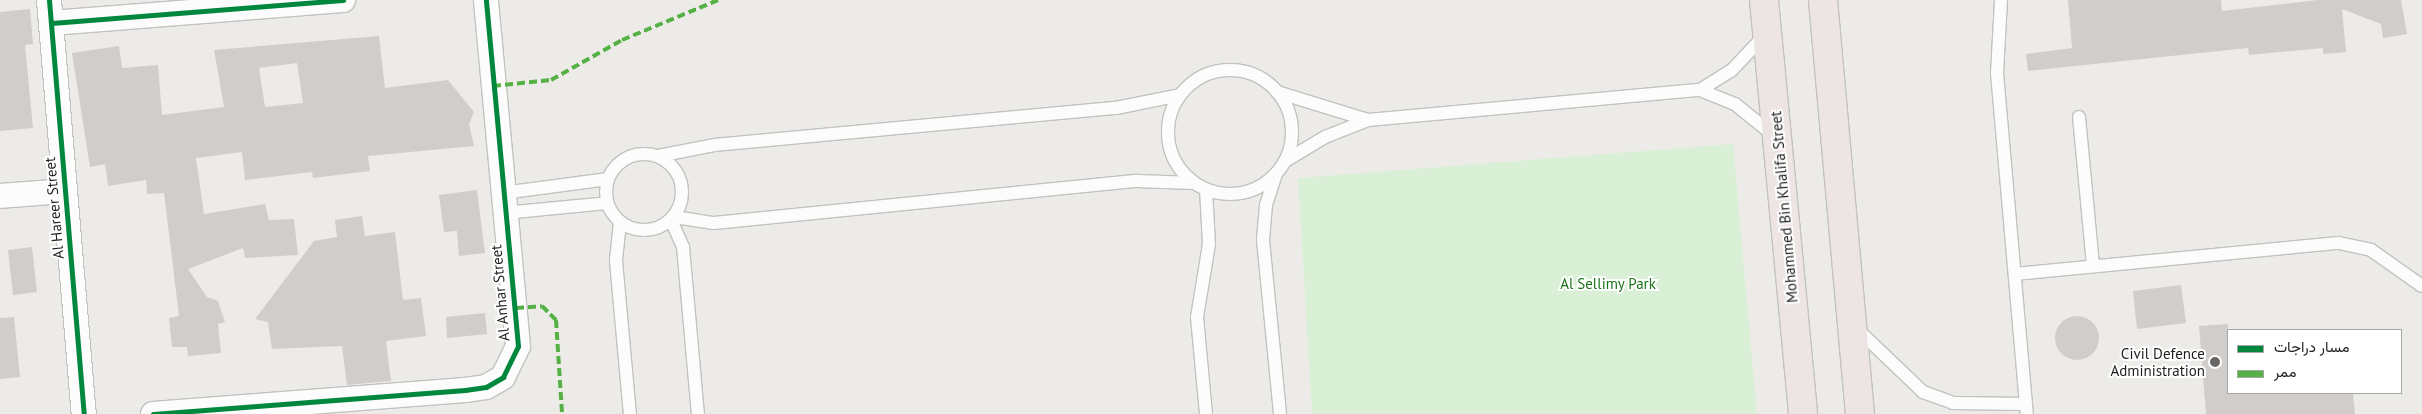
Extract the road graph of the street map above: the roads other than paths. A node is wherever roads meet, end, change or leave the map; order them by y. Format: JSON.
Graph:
{"nodes":[{"id":1,"x":49,"y":0,"type":"edge"},
{"id":2,"x":343,"y":0,"type":"edge"},
{"id":3,"x":486,"y":0,"type":"edge"},
{"id":4,"x":1764,"y":0,"type":"edge"},
{"id":5,"x":1822,"y":0,"type":"edge"},
{"id":6,"x":2001,"y":0,"type":"edge"},
{"id":7,"x":51,"y":24,"type":"junction"},
{"id":8,"x":1767,"y":31,"type":"junction"},
{"id":9,"x":1700,"y":90,"type":"junction"},
{"id":10,"x":1277,"y":92,"type":"junction"},
{"id":11,"x":1180,"y":95,"type":"junction"},
{"id":12,"x":2079,"y":117,"type":"dead end"},
{"id":13,"x":1368,"y":120,"type":"junction"},
{"id":14,"x":1778,"y":140,"type":"junction"},
{"id":15,"x":658,"y":156,"type":"junction"},
{"id":16,"x":1281,"y":166,"type":"junction"},
{"id":17,"x":608,"y":179,"type":"junction"},
{"id":18,"x":1200,"y":186,"type":"junction"},
{"id":19,"x":65,"y":191,"type":"junction"},
{"id":20,"x":0,"y":196,"type":"edge"},
{"id":21,"x":504,"y":203,"type":"junction"},
{"id":22,"x":607,"y":203,"type":"junction"},
{"id":23,"x":673,"y":218,"type":"junction"},
{"id":24,"x":620,"y":222,"type":"junction"},
{"id":25,"x":2092,"y":266,"type":"junction"},
{"id":26,"x":2015,"y":274,"type":"junction"},
{"id":27,"x":2422,"y":286,"type":"edge"},
{"id":28,"x":1852,"y":323,"type":"junction"},
{"id":29,"x":2026,"y":409,"type":"edge"},
{"id":30,"x":84,"y":414,"type":"edge"},
{"id":31,"x":153,"y":414,"type":"edge"},
{"id":32,"x":630,"y":414,"type":"edge"},
{"id":33,"x":698,"y":414,"type":"edge"},
{"id":34,"x":1206,"y":414,"type":"edge"},
{"id":35,"x":1280,"y":414,"type":"edge"},
{"id":36,"x":1803,"y":414,"type":"edge"},
{"id":37,"x":1860,"y":414,"type":"edge"}],
"edges":[{"from":1,"to":7,"type":"street","name":"Al Hareer Street"},
{"from":2,"to":7,"type":"street"},
{"from":3,"to":21,"type":"street","name":"Al Anhar Street"},
{"from":4,"to":8,"type":"highway","name":"Mohammed Bin Khalifa Street"},
{"from":5,"to":28,"type":"highway"},
{"from":6,"to":26,"type":"lane"},
{"from":7,"to":19,"type":"street","name":"Al Hareer Street"},
{"from":8,"to":9,"type":"lane"},
{"from":8,"to":14,"type":"highway","name":"Mohammed Bin Khalifa Street"},
{"from":9,"to":13,"type":"lane"},
{"from":9,"to":14,"type":"lane"},
{"from":10,"to":11,"type":"lane"},
{"from":10,"to":13,"type":"lane"},
{"from":10,"to":16,"type":"lane"},
{"from":11,"to":15,"type":"lane"},
{"from":11,"to":18,"type":"lane"},
{"from":12,"to":25,"type":"lane"},
{"from":13,"to":16,"type":"lane"},
{"from":14,"to":36,"type":"highway","name":"Mohammed Bin Khalifa Street"},
{"from":15,"to":17,"type":"lane"},
{"from":15,"to":23,"type":"lane"},
{"from":16,"to":18,"type":"lane"},
{"from":16,"to":35,"type":"lane"},
{"from":17,"to":21,"type":"lane"},
{"from":17,"to":22,"type":"lane"},
{"from":18,"to":23,"type":"lane"},
{"from":18,"to":34,"type":"lane"},
{"from":19,"to":20,"type":"street"},
{"from":19,"to":30,"type":"street","name":"Al Hareer Street"},
{"from":21,"to":22,"type":"lane"},
{"from":21,"to":31,"type":"street","name":"Al Anhar Street"},
{"from":22,"to":24,"type":"lane"},
{"from":23,"to":24,"type":"lane"},
{"from":23,"to":33,"type":"lane"},
{"from":24,"to":32,"type":"lane"},
{"from":25,"to":26,"type":"lane"},
{"from":25,"to":27,"type":"lane"},
{"from":26,"to":29,"type":"lane"},
{"from":28,"to":29,"type":"lane"},
{"from":28,"to":37,"type":"highway"}]}
